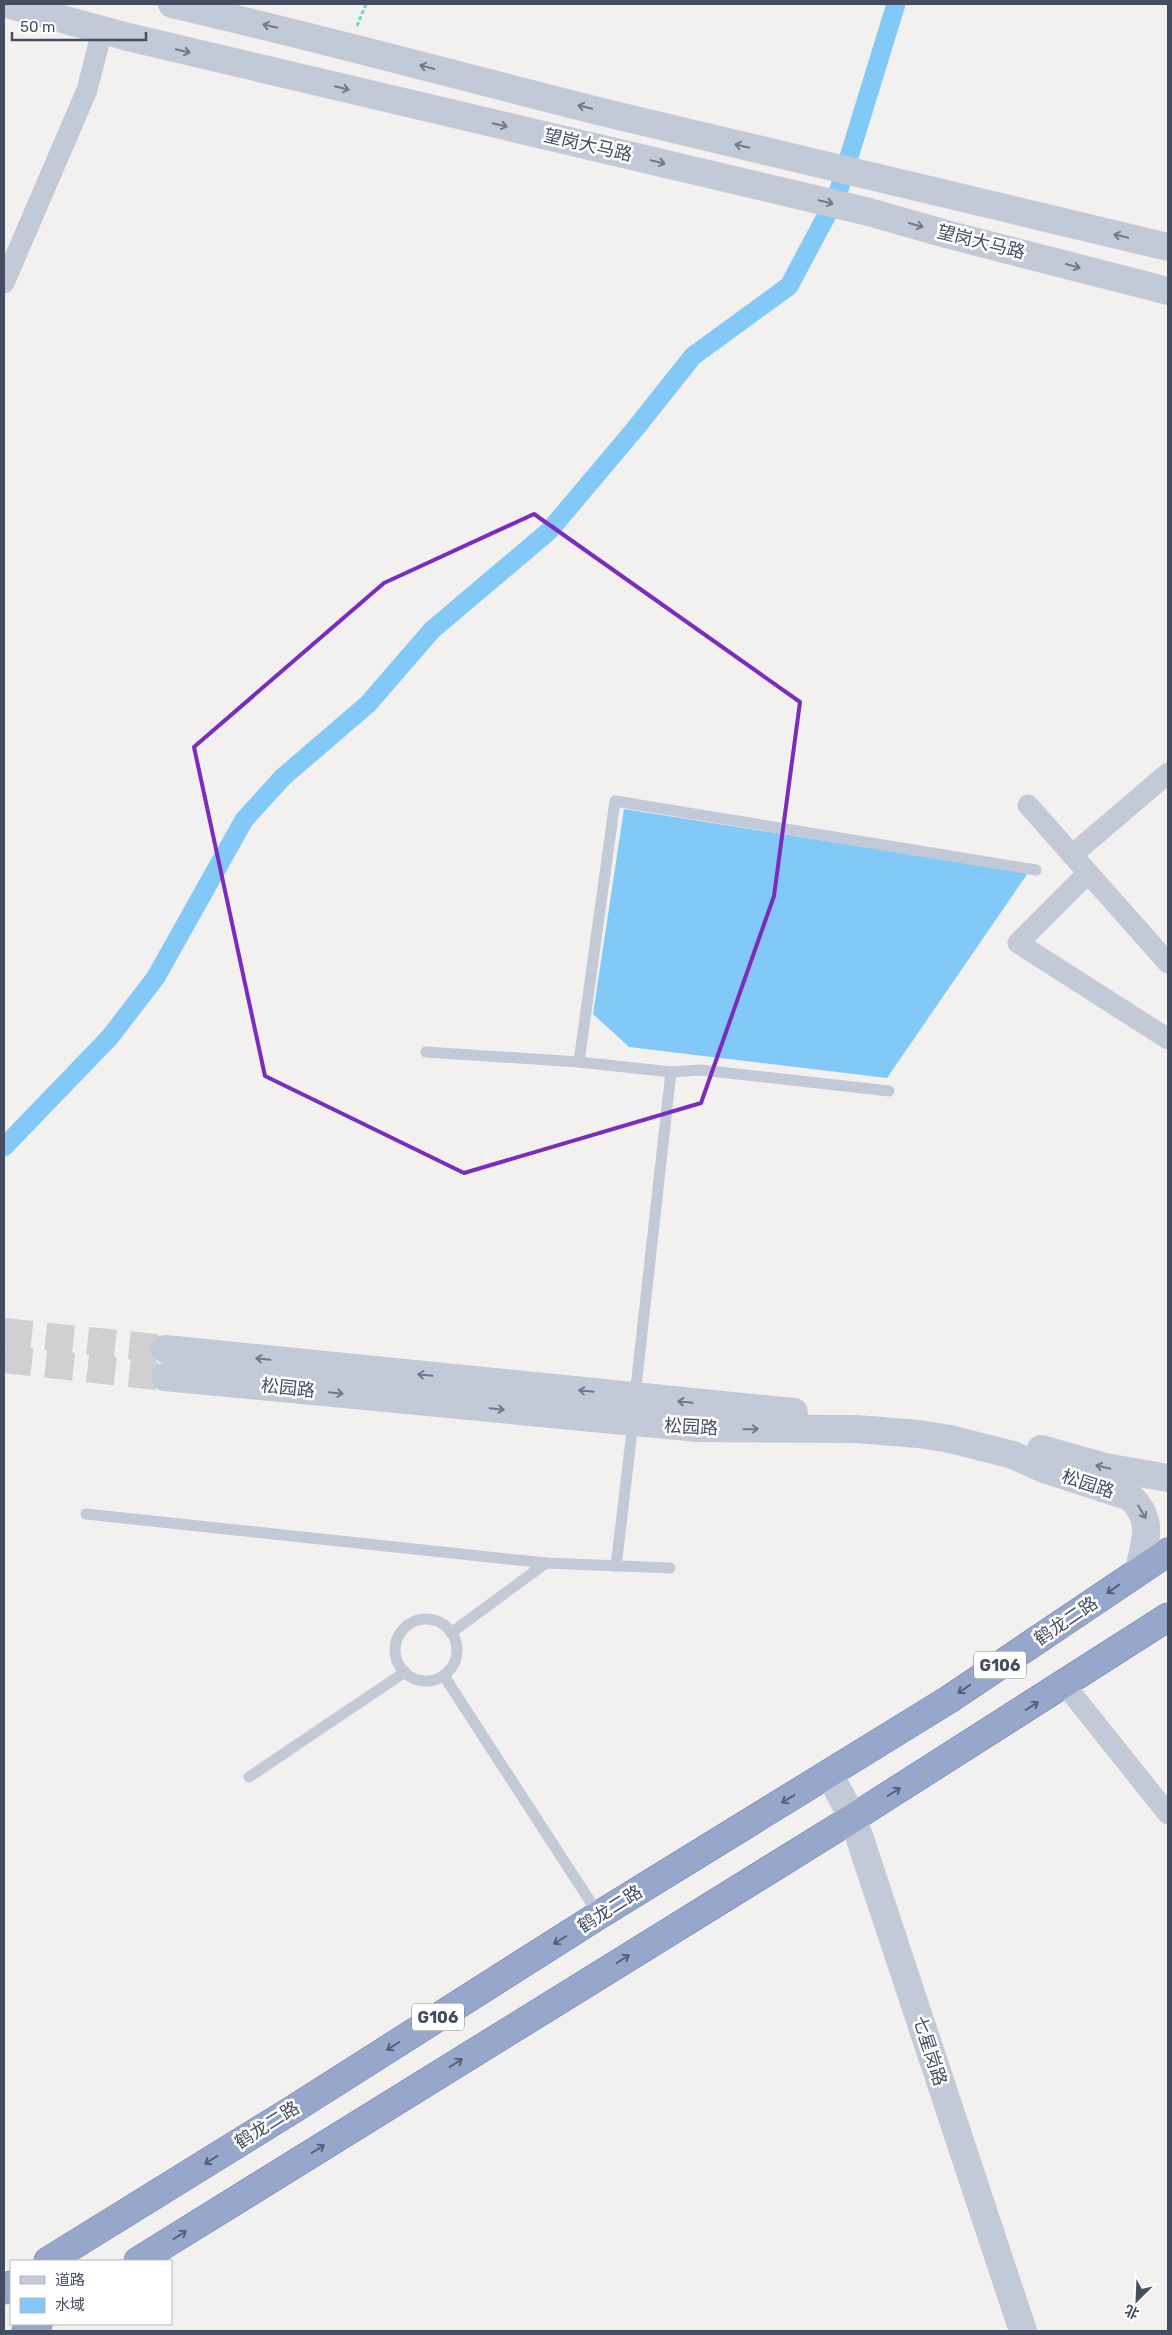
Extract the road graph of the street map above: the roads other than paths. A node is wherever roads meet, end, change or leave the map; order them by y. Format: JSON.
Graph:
{"nodes":[{"id":1,"x":7,"y":4,"type":"edge"},
{"id":2,"x":172,"y":4,"type":"edge"},
{"id":3,"x":102,"y":31,"type":"junction"},
{"id":4,"x":1168,"y":247,"type":"edge"},
{"id":5,"x":4,"y":283,"type":"edge"},
{"id":6,"x":1168,"y":291,"type":"edge"},
{"id":7,"x":1168,"y":773,"type":"edge"},
{"id":8,"x":1028,"y":805,"type":"dead end"},
{"id":9,"x":1072,"y":855,"type":"junction"},
{"id":10,"x":1036,"y":870,"type":"dead end"},
{"id":11,"x":1088,"y":873,"type":"junction"},
{"id":12,"x":1168,"y":963,"type":"edge"},
{"id":13,"x":1168,"y":1039,"type":"edge"},
{"id":14,"x":426,"y":1052,"type":"dead end"},
{"id":15,"x":579,"y":1062,"type":"junction"},
{"id":16,"x":671,"y":1072,"type":"junction"},
{"id":17,"x":889,"y":1091,"type":"dead end"},
{"id":18,"x":165,"y":1349,"type":"tunnel mouth"},
{"id":19,"x":165,"y":1376,"type":"tunnel mouth"},
{"id":20,"x":635,"y":1396,"type":"junction"},
{"id":21,"x":633,"y":1423,"type":"junction"},
{"id":22,"x":1168,"y":1478,"type":"edge"},
{"id":23,"x":86,"y":1514,"type":"dead end"},
{"id":24,"x":1168,"y":1552,"type":"edge"},
{"id":25,"x":546,"y":1563,"type":"junction"},
{"id":26,"x":616,"y":1566,"type":"junction"},
{"id":27,"x":670,"y":1568,"type":"dead end"},
{"id":28,"x":1139,"y":1570,"type":"junction"},
{"id":29,"x":1168,"y":1617,"type":"edge"},
{"id":30,"x":452,"y":1633,"type":"junction"},
{"id":31,"x":405,"y":1672,"type":"junction"},
{"id":32,"x":444,"y":1676,"type":"junction"},
{"id":33,"x":1065,"y":1685,"type":"junction"},
{"id":34,"x":829,"y":1774,"type":"junction"},
{"id":35,"x":249,"y":1777,"type":"dead end"},
{"id":36,"x":1168,"y":1814,"type":"edge"},
{"id":37,"x":853,"y":1818,"type":"junction"},
{"id":38,"x":599,"y":1915,"type":"junction"},
{"id":39,"x":50,"y":2260,"type":"edge"},
{"id":40,"x":140,"y":2260,"type":"edge"},
{"id":41,"x":1023,"y":2331,"type":"edge"}],
"edges":[{"from":1,"to":3,"type":"street","name":"望岗大马路"},
{"from":4,"to":2,"type":"street","name":"望岗大马路","one_way":true},
{"from":3,"to":5,"type":"street"},
{"from":3,"to":6,"type":"street","name":"望岗大马路","one_way":true},
{"from":7,"to":9,"type":"street"},
{"from":8,"to":9,"type":"street"},
{"from":9,"to":11,"type":"street"},
{"from":10,"to":15,"type":"lane"},
{"from":11,"to":12,"type":"street"},
{"from":11,"to":13,"type":"street"},
{"from":14,"to":15,"type":"lane"},
{"from":15,"to":16,"type":"lane"},
{"from":16,"to":17,"type":"lane"},
{"from":16,"to":20,"type":"lane"},
{"from":20,"to":18,"type":"street","name":"松园路","one_way":true},
{"from":19,"to":21,"type":"street","name":"松园路","one_way":true},
{"from":22,"to":20,"type":"street","name":"松园路","one_way":true},
{"from":21,"to":26,"type":"lane"},
{"from":21,"to":28,"type":"street","name":"松园路","one_way":true},
{"from":23,"to":25,"type":"lane"},
{"from":24,"to":28,"type":"highway","name":"鹤龙二路","number":"G106"},
{"from":25,"to":26,"type":"lane"},
{"from":25,"to":30,"type":"lane"},
{"from":26,"to":27,"type":"lane"},
{"from":28,"to":34,"type":"highway","name":"鹤龙二路","number":"G106","one_way":true},
{"from":29,"to":33,"type":"highway","number":"G106"},
{"from":30,"to":31,"type":"lane"},
{"from":30,"to":32,"type":"lane"},
{"from":31,"to":32,"type":"lane"},
{"from":31,"to":35,"type":"lane"},
{"from":32,"to":38,"type":"lane"},
{"from":33,"to":36,"type":"street"},
{"from":37,"to":33,"type":"highway","number":"G106","one_way":true},
{"from":34,"to":37,"type":"street","name":"七星岗路"},
{"from":34,"to":38,"type":"highway","name":"鹤龙二路","number":"G106","one_way":true},
{"from":40,"to":37,"type":"highway","number":"G106","one_way":true},
{"from":37,"to":41,"type":"street","name":"七星岗路"},
{"from":38,"to":39,"type":"highway","name":"鹤龙二路","number":"G106","one_way":true}]}
